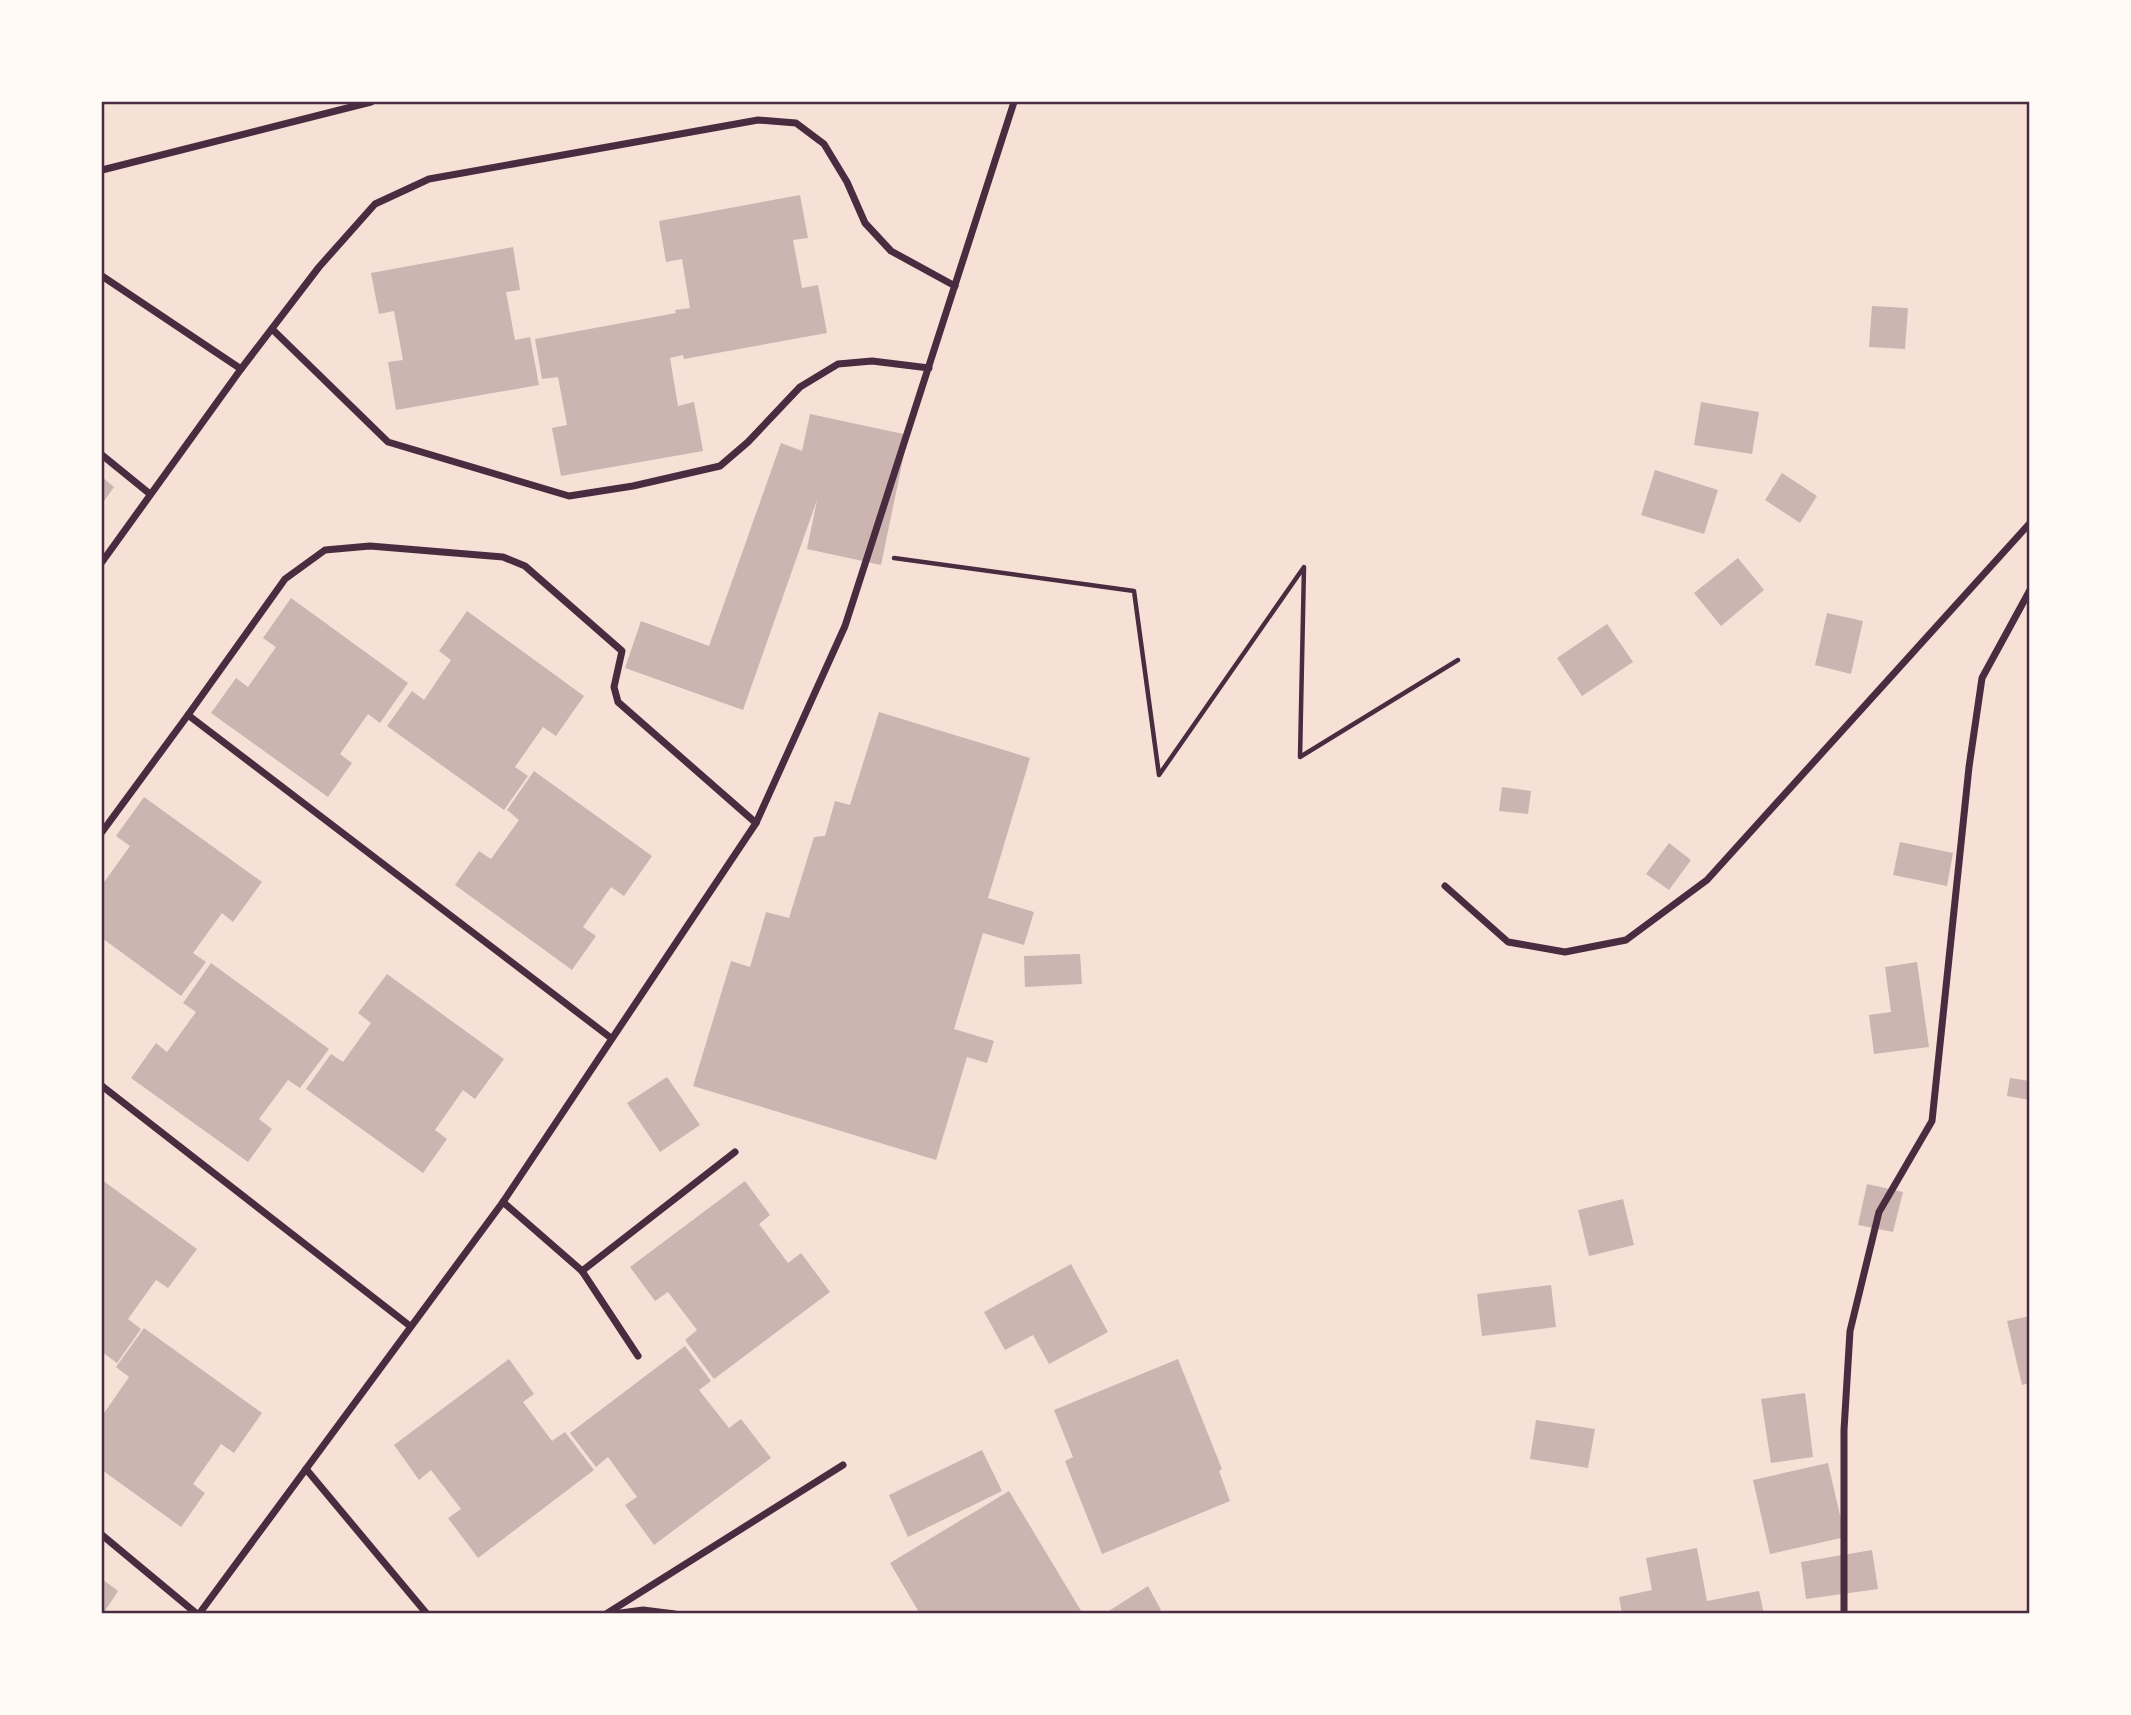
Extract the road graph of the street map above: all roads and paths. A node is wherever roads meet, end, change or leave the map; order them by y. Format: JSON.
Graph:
{"nodes":[{"id":1,"x":371,"y":102,"type":"edge"},
{"id":2,"x":1014,"y":102,"type":"edge"},
{"id":3,"x":102,"y":170,"type":"edge"},
{"id":4,"x":102,"y":276,"type":"edge"},
{"id":5,"x":955,"y":286,"type":"junction"},
{"id":6,"x":272,"y":329,"type":"junction"},
{"id":7,"x":929,"y":368,"type":"junction"},
{"id":8,"x":242,"y":369,"type":"junction"},
{"id":9,"x":102,"y":455,"type":"edge"},
{"id":10,"x":150,"y":494,"type":"junction"},
{"id":11,"x":2029,"y":523,"type":"edge"},
{"id":12,"x":869,"y":555,"type":"junction"},
{"id":13,"x":102,"y":562,"type":"edge"},
{"id":14,"x":2029,"y":590,"type":"edge"},
{"id":15,"x":1458,"y":660,"type":"dead end"},
{"id":16,"x":188,"y":715,"type":"junction"},
{"id":17,"x":756,"y":823,"type":"junction"},
{"id":18,"x":102,"y":832,"type":"edge"},
{"id":19,"x":1444,"y":886,"type":"dead end"},
{"id":20,"x":611,"y":1038,"type":"junction"},
{"id":21,"x":102,"y":1086,"type":"edge"},
{"id":22,"x":735,"y":1152,"type":"dead end"},
{"id":23,"x":503,"y":1202,"type":"junction"},
{"id":24,"x":582,"y":1271,"type":"junction"},
{"id":25,"x":410,"y":1326,"type":"junction"},
{"id":26,"x":638,"y":1356,"type":"dead end"},
{"id":27,"x":843,"y":1465,"type":"dead end"},
{"id":28,"x":306,"y":1469,"type":"junction"},
{"id":29,"x":102,"y":1535,"type":"edge"},
{"id":30,"x":198,"y":1614,"type":"edge"},
{"id":31,"x":427,"y":1614,"type":"edge"},
{"id":32,"x":606,"y":1614,"type":"edge"},
{"id":33,"x":613,"y":1614,"type":"edge"},
{"id":34,"x":675,"y":1614,"type":"edge"},
{"id":35,"x":1844,"y":1614,"type":"edge"}],
"edges":[{"from":1,"to":3,"type":"street"},
{"from":2,"to":5,"type":"street"},
{"from":4,"to":8,"type":"street"},
{"from":5,"to":6,"type":"street"},
{"from":5,"to":7,"type":"street"},
{"from":6,"to":7,"type":"street"},
{"from":6,"to":8,"type":"street"},
{"from":7,"to":12,"type":"street"},
{"from":8,"to":10,"type":"street"},
{"from":9,"to":10,"type":"street"},
{"from":10,"to":13,"type":"street"},
{"from":11,"to":19,"type":"street"},
{"from":12,"to":15,"type":"path"},
{"from":12,"to":17,"type":"street"},
{"from":14,"to":35,"type":"street"},
{"from":16,"to":17,"type":"street"},
{"from":16,"to":18,"type":"street"},
{"from":16,"to":20,"type":"street"},
{"from":17,"to":20,"type":"street"},
{"from":20,"to":23,"type":"street"},
{"from":21,"to":25,"type":"street"},
{"from":22,"to":24,"type":"street"},
{"from":23,"to":24,"type":"street"},
{"from":23,"to":25,"type":"street"},
{"from":24,"to":26,"type":"street"},
{"from":25,"to":28,"type":"street"},
{"from":27,"to":32,"type":"street"},
{"from":28,"to":30,"type":"street"},
{"from":28,"to":31,"type":"street"},
{"from":29,"to":30,"type":"street"},
{"from":33,"to":34,"type":"street"}]}
